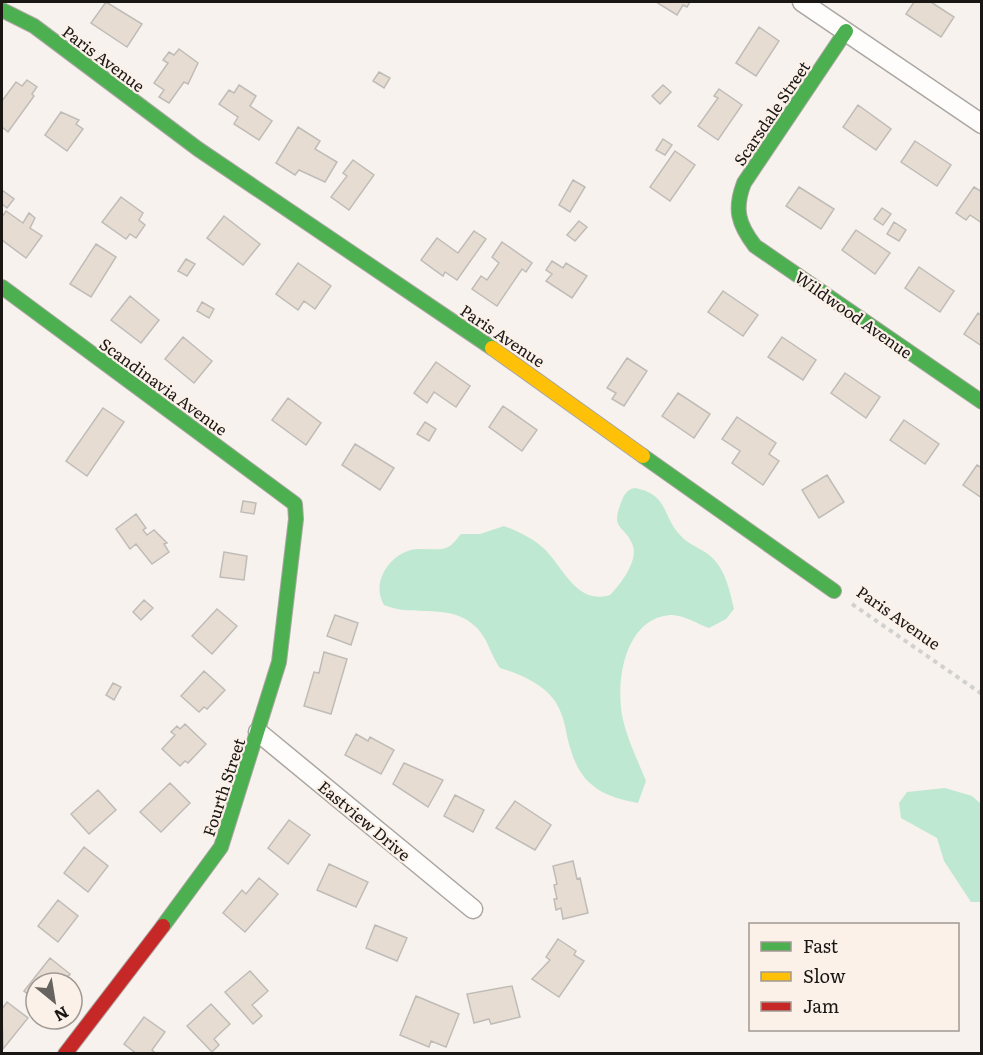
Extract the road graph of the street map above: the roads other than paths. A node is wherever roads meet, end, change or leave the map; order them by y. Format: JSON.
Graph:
{"nodes":[{"id":1,"x":802,"y":2,"type":"edge"},
{"id":2,"x":2,"y":10,"type":"edge"},
{"id":3,"x":846,"y":31,"type":"junction"},
{"id":4,"x":981,"y":124,"type":"edge"},
{"id":5,"x":737,"y":218,"type":"joint"},
{"id":6,"x":2,"y":287,"type":"edge"},
{"id":7,"x":981,"y":402,"type":"edge"},
{"id":8,"x":296,"y":519,"type":"joint"},
{"id":9,"x":834,"y":591,"type":"road end"},
{"id":10,"x":258,"y":732,"type":"junction"},
{"id":11,"x":473,"y":909,"type":"dead end"},
{"id":12,"x":65,"y":1053,"type":"edge"}],
"edges":[{"from":1,"to":3,"type":"street"},
{"from":2,"to":9,"type":"street","name":"Paris Avenue"},
{"from":3,"to":4,"type":"street"},
{"from":3,"to":5,"type":"street","name":"Scarsdale Street"},
{"from":5,"to":7,"type":"street","name":"Wildwood Avenue"},
{"from":6,"to":8,"type":"street","name":"Scandinavia Avenue"},
{"from":8,"to":10,"type":"street","name":"Fourth Street"},
{"from":10,"to":11,"type":"street","name":"Eastview Drive"},
{"from":10,"to":12,"type":"street","name":"Fourth Street"}]}
